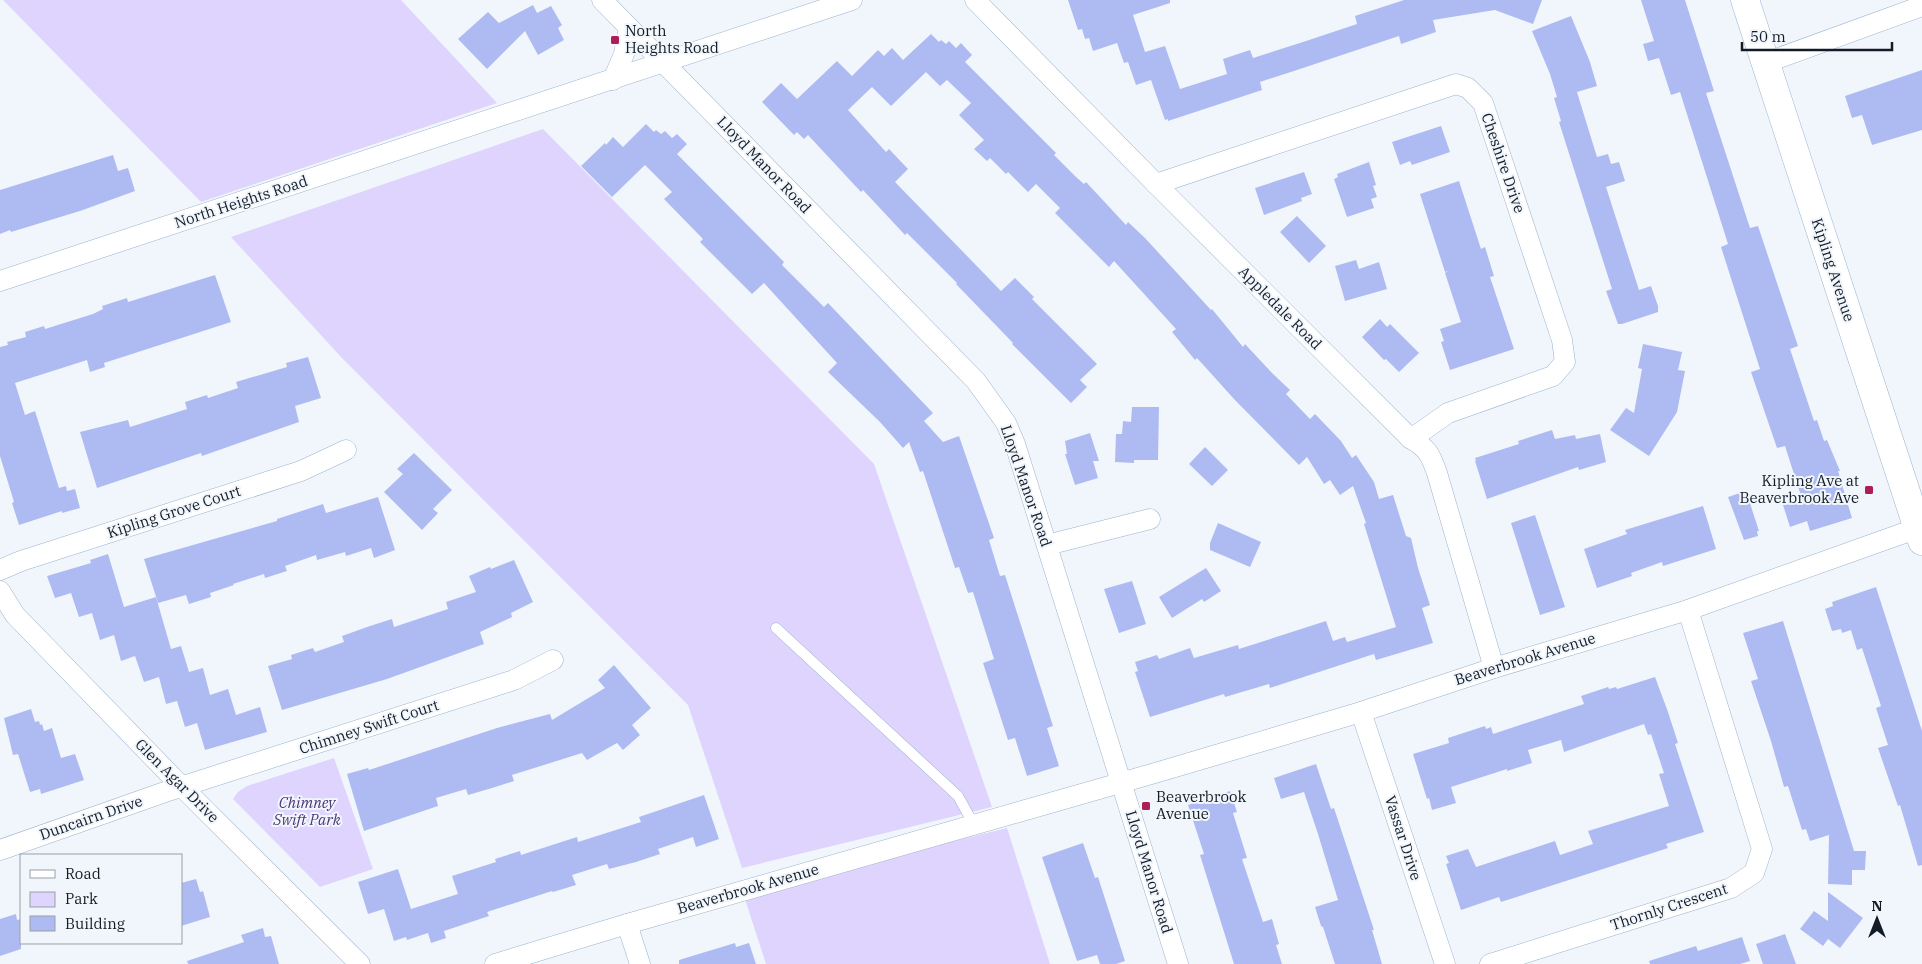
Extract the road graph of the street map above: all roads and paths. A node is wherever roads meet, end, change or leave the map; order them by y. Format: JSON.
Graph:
{"nodes":[{"id":1,"x":602,"y":0,"type":"edge"},
{"id":2,"x":852,"y":0,"type":"edge"},
{"id":3,"x":975,"y":0,"type":"edge"},
{"id":4,"x":1745,"y":0,"type":"edge"},
{"id":5,"x":1922,"y":6,"type":"edge"},
{"id":6,"x":629,"y":28,"type":"junction"},
{"id":7,"x":663,"y":61,"type":"junction"},
{"id":8,"x":1765,"y":63,"type":"junction"},
{"id":9,"x":613,"y":80,"type":"junction"},
{"id":10,"x":1156,"y":184,"type":"junction"},
{"id":11,"x":0,"y":281,"type":"edge"},
{"id":12,"x":1411,"y":439,"type":"junction"},
{"id":13,"x":346,"y":450,"type":"dead end"},
{"id":14,"x":1150,"y":519,"type":"dead end"},
{"id":15,"x":1920,"y":534,"type":"edge"},
{"id":16,"x":1047,"y":545,"type":"junction"},
{"id":17,"x":0,"y":570,"type":"edge"},
{"id":18,"x":0,"y":591,"type":"edge"},
{"id":19,"x":1688,"y":610,"type":"junction"},
{"id":20,"x":776,"y":628,"type":"dead end"},
{"id":21,"x":553,"y":660,"type":"dead end"},
{"id":22,"x":1494,"y":668,"type":"junction"},
{"id":23,"x":1361,"y":712,"type":"junction"},
{"id":24,"x":1121,"y":783,"type":"junction"},
{"id":25,"x":182,"y":787,"type":"junction"},
{"id":26,"x":974,"y":825,"type":"junction"},
{"id":27,"x":0,"y":850,"type":"edge"},
{"id":28,"x":627,"y":924,"type":"junction"},
{"id":29,"x":360,"y":964,"type":"edge"},
{"id":30,"x":495,"y":964,"type":"edge"},
{"id":31,"x":640,"y":964,"type":"edge"},
{"id":32,"x":1178,"y":964,"type":"edge"},
{"id":33,"x":1445,"y":964,"type":"edge"},
{"id":34,"x":1490,"y":964,"type":"edge"}],
"edges":[{"from":1,"to":6,"type":"street","name":"Lloyd Manor Road"},
{"from":2,"to":7,"type":"street","name":"North Heights Road"},
{"from":3,"to":10,"type":"street","name":"Appledale Road"},
{"from":4,"to":8,"type":"main road","name":"Kipling Avenue"},
{"from":5,"to":8,"type":"street"},
{"from":6,"to":7,"type":"street","name":"Lloyd Manor Road"},
{"from":6,"to":9,"type":"street"},
{"from":7,"to":9,"type":"street","name":"North Heights Road"},
{"from":7,"to":16,"type":"street","name":"Lloyd Manor Road"},
{"from":8,"to":15,"type":"main road","name":"Kipling Avenue"},
{"from":9,"to":11,"type":"street","name":"North Heights Road"},
{"from":10,"to":12,"type":"street","name":"Appledale Road"},
{"from":10,"to":12,"type":"street","name":"Cheshire Drive"},
{"from":12,"to":22,"type":"street","name":"Appledale Road"},
{"from":13,"to":17,"type":"street","name":"Kipling Grove Court"},
{"from":14,"to":16,"type":"street"},
{"from":15,"to":19,"type":"street","name":"Beaverbrook Avenue"},
{"from":16,"to":24,"type":"street","name":"Lloyd Manor Road"},
{"from":18,"to":25,"type":"street","name":"Glen Agar Drive"},
{"from":19,"to":22,"type":"street","name":"Beaverbrook Avenue"},
{"from":19,"to":34,"type":"street","name":"Thornly Crescent"},
{"from":20,"to":26,"type":"lane"},
{"from":21,"to":25,"type":"street","name":"Chimney Swift Court"},
{"from":22,"to":23,"type":"street","name":"Beaverbrook Avenue"},
{"from":23,"to":24,"type":"street","name":"Beaverbrook Avenue"},
{"from":23,"to":33,"type":"street","name":"Vassar Drive"},
{"from":24,"to":26,"type":"street","name":"Beaverbrook Avenue"},
{"from":24,"to":32,"type":"street","name":"Lloyd Manor Road"},
{"from":25,"to":27,"type":"street","name":"Duncairn Drive"},
{"from":25,"to":29,"type":"street","name":"Glen Agar Drive"},
{"from":26,"to":28,"type":"street","name":"Beaverbrook Avenue"},
{"from":28,"to":30,"type":"street","name":"Beaverbrook Avenue"},
{"from":28,"to":31,"type":"street"}]}
